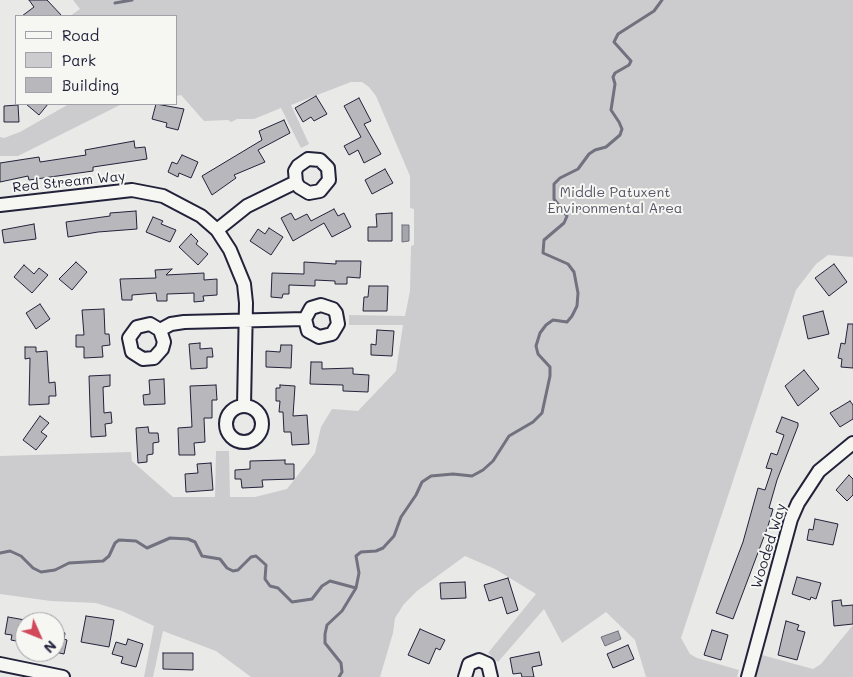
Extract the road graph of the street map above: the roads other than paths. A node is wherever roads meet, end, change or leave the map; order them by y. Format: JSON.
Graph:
{"nodes":[{"id":1,"x":296,"y":182,"type":"dead end"},
{"id":2,"x":0,"y":205,"type":"edge"},
{"id":3,"x":217,"y":230,"type":"junction"},
{"id":4,"x":306,"y":319,"type":"dead end"},
{"id":5,"x":245,"y":321,"type":"junction"},
{"id":6,"x":160,"y":330,"type":"dead end"},
{"id":7,"x":244,"y":406,"type":"dead end"},
{"id":8,"x":853,"y":444,"type":"edge"},
{"id":9,"x":0,"y":664,"type":"edge"},
{"id":10,"x":63,"y":677,"type":"edge"},
{"id":11,"x":465,"y":677,"type":"edge"},
{"id":12,"x":491,"y":677,"type":"edge"},
{"id":13,"x":748,"y":677,"type":"edge"}],
"edges":[{"from":1,"to":3,"type":"street"},
{"from":2,"to":3,"type":"street","name":"Red Stream Way"},
{"from":3,"to":5,"type":"street","name":"Red Stream Way"},
{"from":4,"to":5,"type":"street"},
{"from":5,"to":6,"type":"street"},
{"from":5,"to":7,"type":"street","name":"Red Stream Way"},
{"from":8,"to":13,"type":"street","name":"Wooded Way"},
{"from":9,"to":10,"type":"street"},
{"from":11,"to":12,"type":"street"}]}
